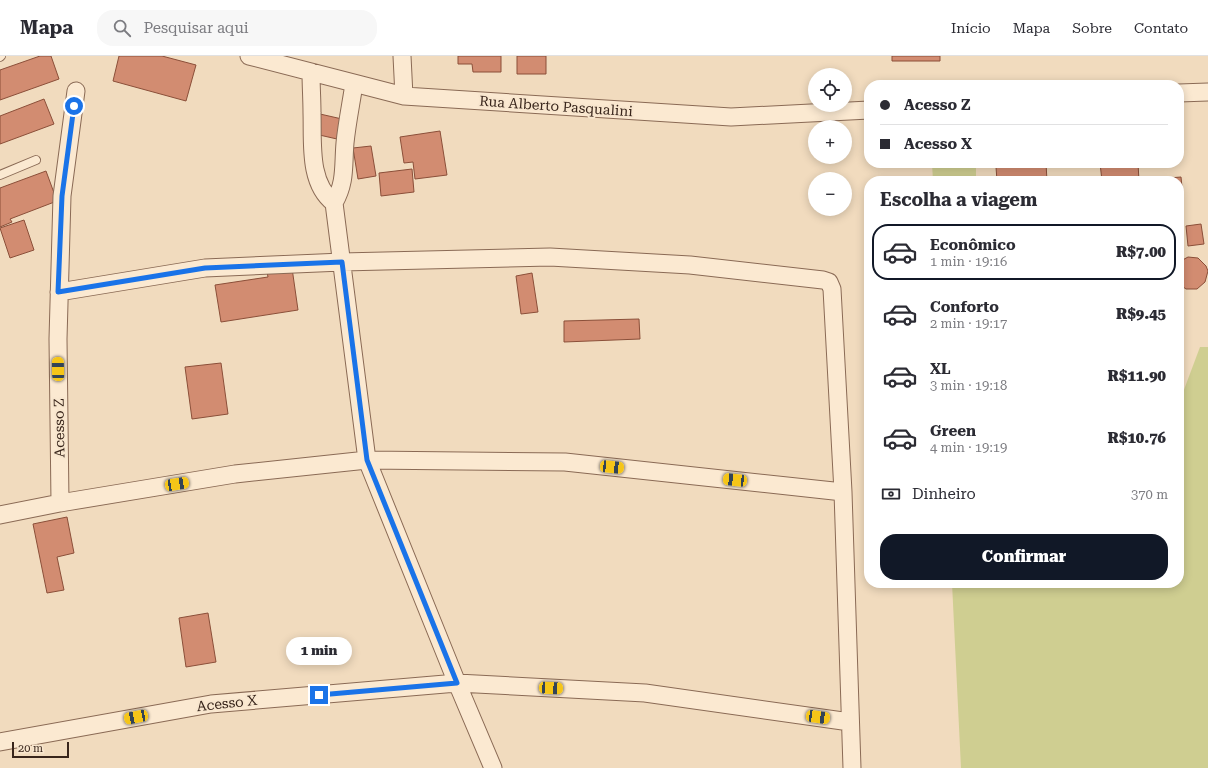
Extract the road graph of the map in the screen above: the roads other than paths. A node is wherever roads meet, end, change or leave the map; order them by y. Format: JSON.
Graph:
{"nodes":[{"id":1,"x":249,"y":56,"type":"edge"},
{"id":2,"x":402,"y":56,"type":"edge"},
{"id":3,"x":311,"y":72,"type":"junction"},
{"id":4,"x":354,"y":84,"type":"junction"},
{"id":5,"x":76,"y":91,"type":"dead end"},
{"id":6,"x":1208,"y":92,"type":"edge"},
{"id":7,"x":1184,"y":93,"type":"edge"},
{"id":8,"x":404,"y":96,"type":"junction"},
{"id":9,"x":864,"y":110,"type":"edge"},
{"id":10,"x":36,"y":160,"type":"dead end"},
{"id":11,"x":0,"y":175,"type":"edge"},
{"id":12,"x":334,"y":203,"type":"junction"},
{"id":13,"x":342,"y":262,"type":"junction"},
{"id":14,"x":58,"y":292,"type":"junction"},
{"id":15,"x":367,"y":460,"type":"junction"},
{"id":16,"x":843,"y":492,"type":"junction"},
{"id":17,"x":60,"y":503,"type":"junction"},
{"id":18,"x":0,"y":515,"type":"edge"},
{"id":19,"x":457,"y":683,"type":"junction"},
{"id":20,"x":850,"y":722,"type":"junction"},
{"id":21,"x":0,"y":742,"type":"edge"},
{"id":22,"x":493,"y":768,"type":"edge"},
{"id":23,"x":852,"y":768,"type":"edge"}],
"edges":[{"from":1,"to":3,"type":"street","name":"Rua Alberto Pasqualini"},
{"from":2,"to":8,"type":"street"},
{"from":3,"to":4,"type":"street","name":"Rua Alberto Pasqualini"},
{"from":3,"to":12,"type":"street"},
{"from":4,"to":8,"type":"street","name":"Rua Alberto Pasqualini"},
{"from":4,"to":12,"type":"street"},
{"from":5,"to":14,"type":"street","name":"Acesso Z"},
{"from":6,"to":7,"type":"street"},
{"from":8,"to":9,"type":"street","name":"Rua Alberto Pasqualini"},
{"from":10,"to":11,"type":"lane"},
{"from":12,"to":13,"type":"street"},
{"from":13,"to":14,"type":"street"},
{"from":13,"to":15,"type":"street"},
{"from":13,"to":16,"type":"street"},
{"from":14,"to":17,"type":"street","name":"Acesso Z"},
{"from":15,"to":16,"type":"street"},
{"from":15,"to":17,"type":"street"},
{"from":15,"to":19,"type":"street"},
{"from":16,"to":20,"type":"street"},
{"from":17,"to":18,"type":"street"},
{"from":19,"to":20,"type":"street","name":"Acesso X"},
{"from":19,"to":21,"type":"street","name":"Acesso X"},
{"from":19,"to":22,"type":"street"},
{"from":20,"to":23,"type":"street"}]}
